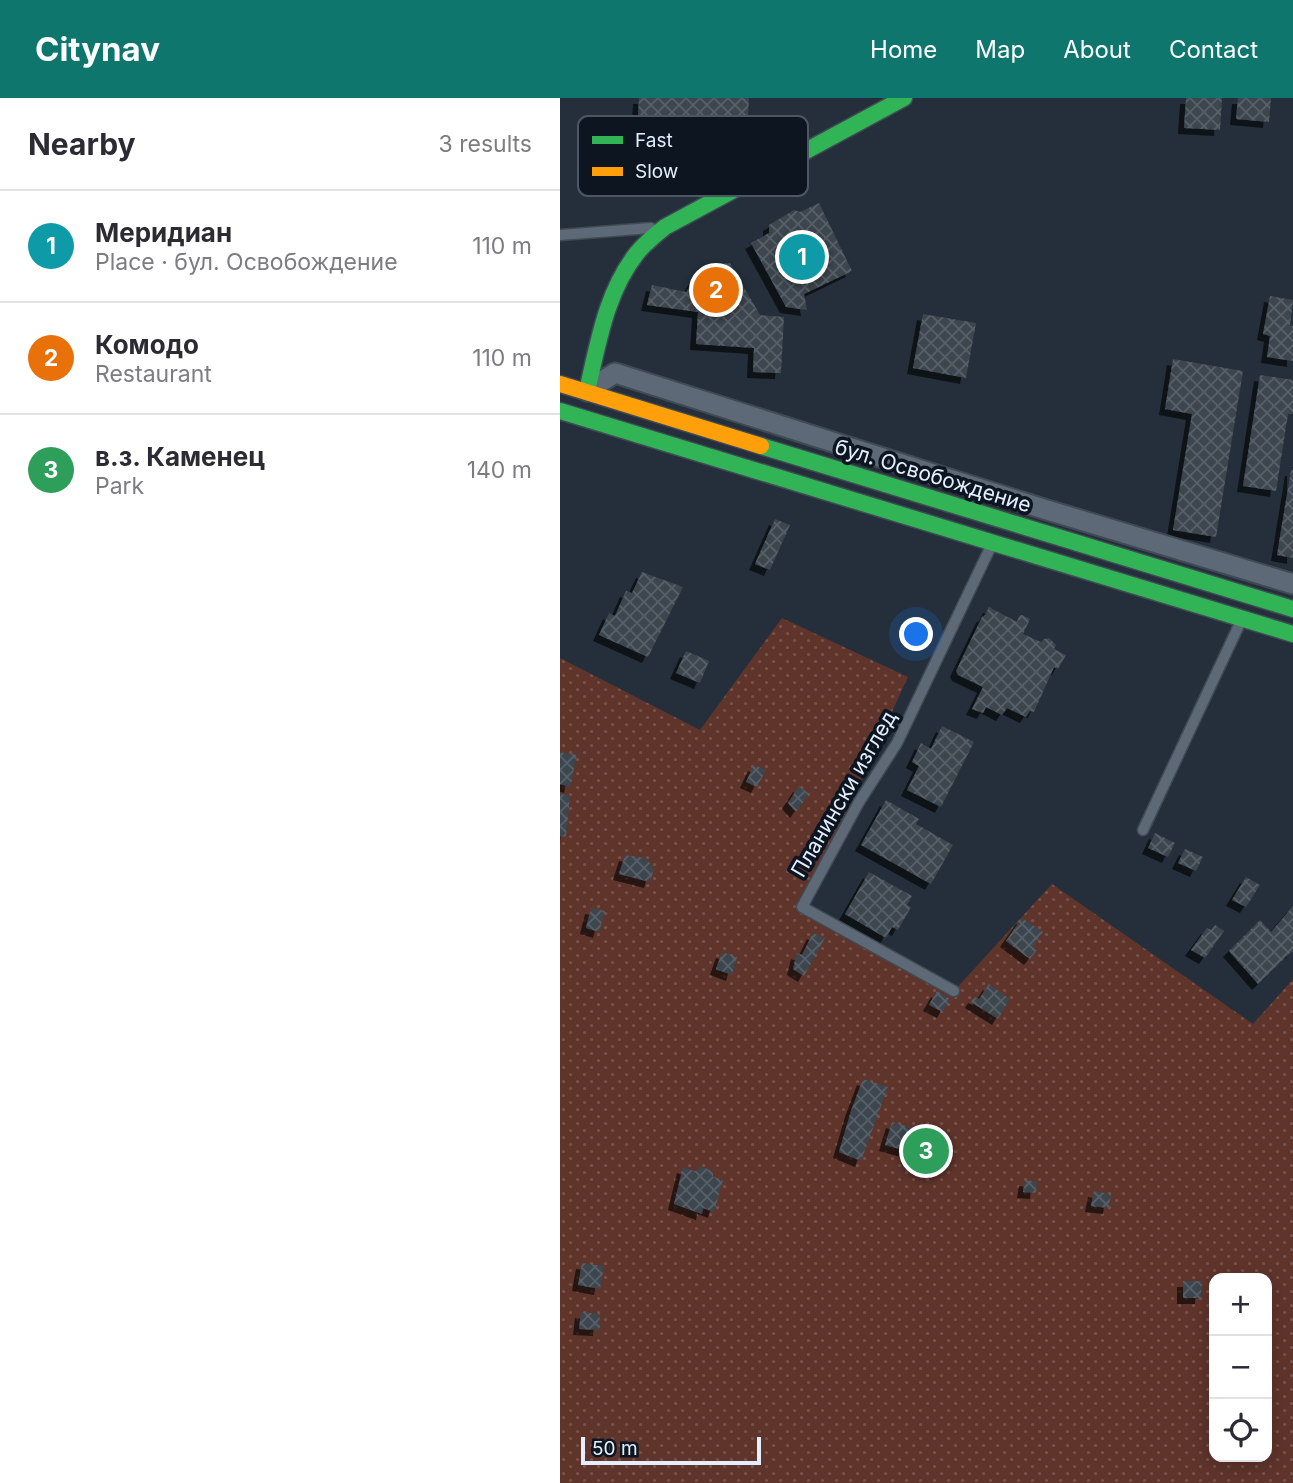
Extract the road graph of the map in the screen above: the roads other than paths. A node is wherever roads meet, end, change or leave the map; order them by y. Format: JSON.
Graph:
{"nodes":[{"id":1,"x":904,"y":98,"type":"edge"},
{"id":2,"x":808,"y":150,"type":"edge"},
{"id":3,"x":723,"y":196,"type":"edge"},
{"id":4,"x":666,"y":227,"type":"junction"},
{"id":5,"x":560,"y":235,"type":"edge"},
{"id":6,"x":560,"y":384,"type":"edge"},
{"id":7,"x":587,"y":391,"type":"junction"},
{"id":8,"x":560,"y":411,"type":"edge"},
{"id":9,"x":993,"y":543,"type":"junction"},
{"id":10,"x":1293,"y":583,"type":"edge"},
{"id":11,"x":1293,"y":609,"type":"edge"},
{"id":12,"x":1242,"y":618,"type":"junction"},
{"id":13,"x":1293,"y":634,"type":"edge"},
{"id":14,"x":1143,"y":830,"type":"dead end"},
{"id":15,"x":954,"y":991,"type":"dead end"}],
"edges":[{"from":1,"to":2,"type":"main road"},
{"from":3,"to":4,"type":"main road"},
{"from":4,"to":5,"type":"lane"},
{"from":4,"to":7,"type":"main road"},
{"from":6,"to":7,"type":"main road","name":"бул. Освобождение"},
{"from":7,"to":10,"type":"street"},
{"from":7,"to":11,"type":"main road","name":"бул. Освобождение"},
{"from":8,"to":9,"type":"main road"},
{"from":9,"to":12,"type":"main road"},
{"from":9,"to":15,"type":"lane","name":"Планински изглед"},
{"from":12,"to":13,"type":"main road"},
{"from":12,"to":14,"type":"lane"}]}
